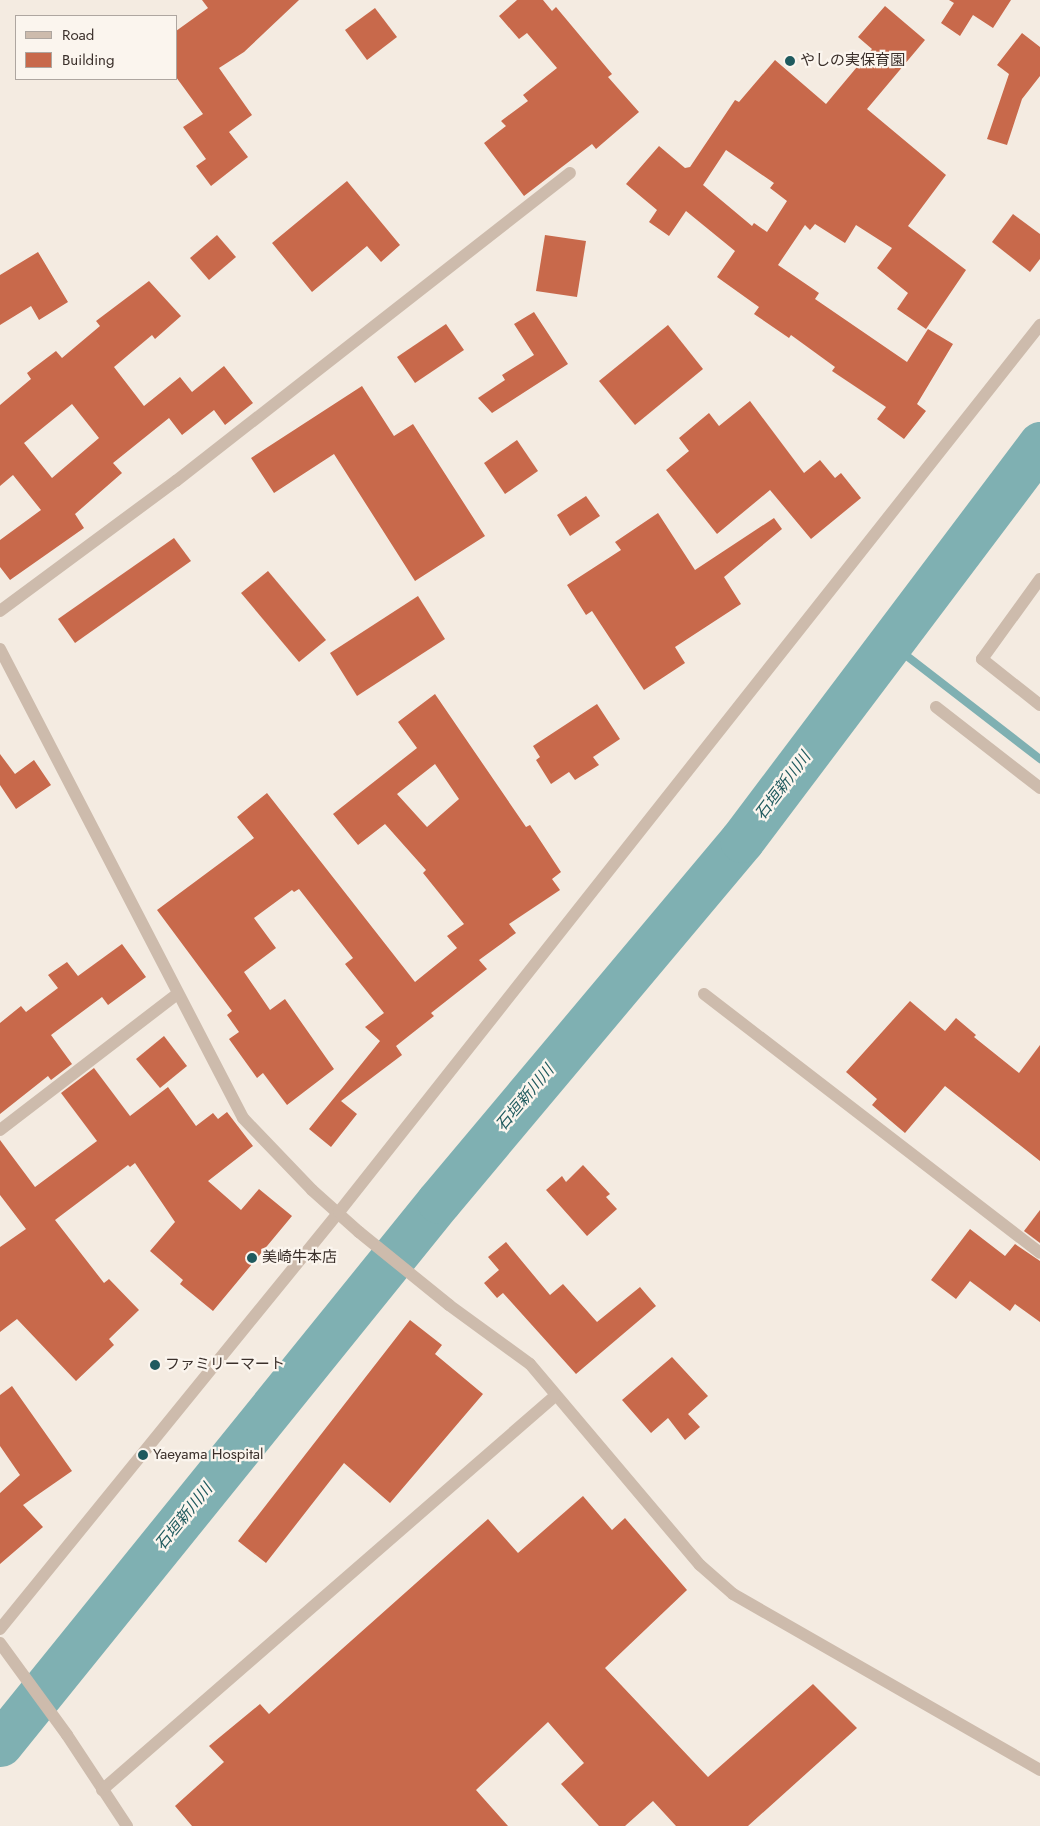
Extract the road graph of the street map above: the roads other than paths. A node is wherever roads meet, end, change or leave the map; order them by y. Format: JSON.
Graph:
{"nodes":[{"id":1,"x":570,"y":173,"type":"dead end"},
{"id":2,"x":1040,"y":325,"type":"edge"},
{"id":3,"x":1040,"y":579,"type":"edge"},
{"id":4,"x":0,"y":611,"type":"edge"},
{"id":5,"x":0,"y":649,"type":"edge"},
{"id":6,"x":1040,"y":705,"type":"edge"},
{"id":7,"x":936,"y":707,"type":"dead end"},
{"id":8,"x":1040,"y":788,"type":"edge"},
{"id":9,"x":177,"y":994,"type":"junction"},
{"id":10,"x":704,"y":994,"type":"dead end"},
{"id":11,"x":0,"y":1130,"type":"edge"},
{"id":12,"x":339,"y":1212,"type":"junction"},
{"id":13,"x":1040,"y":1253,"type":"edge"},
{"id":14,"x":555,"y":1396,"type":"junction"},
{"id":15,"x":0,"y":1629,"type":"edge"},
{"id":16,"x":0,"y":1643,"type":"edge"},
{"id":17,"x":1040,"y":1770,"type":"edge"},
{"id":18,"x":102,"y":1790,"type":"junction"},
{"id":19,"x":127,"y":1826,"type":"edge"}],
"edges":[{"from":1,"to":4,"type":"street"},
{"from":2,"to":12,"type":"street"},
{"from":3,"to":6,"type":"street"},
{"from":5,"to":9,"type":"street"},
{"from":7,"to":8,"type":"street"},
{"from":9,"to":11,"type":"street"},
{"from":9,"to":12,"type":"street"},
{"from":10,"to":13,"type":"street"},
{"from":12,"to":14,"type":"street"},
{"from":12,"to":15,"type":"street"},
{"from":14,"to":17,"type":"street"},
{"from":14,"to":18,"type":"street"},
{"from":16,"to":18,"type":"street"},
{"from":18,"to":19,"type":"street"}]}
